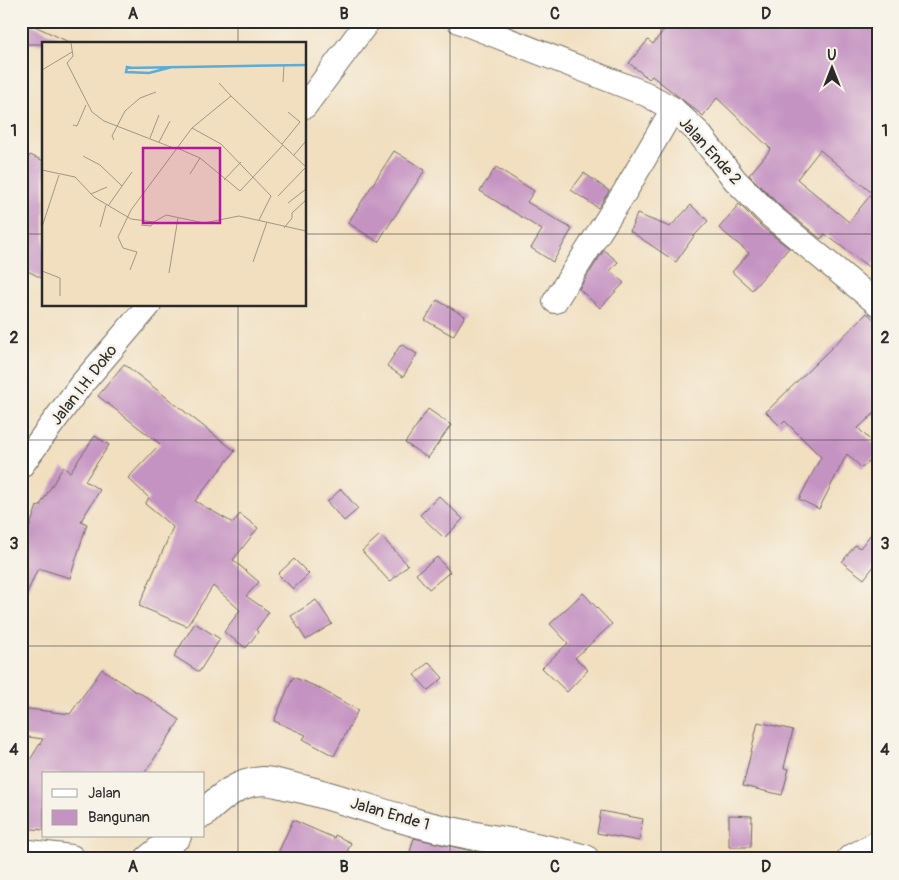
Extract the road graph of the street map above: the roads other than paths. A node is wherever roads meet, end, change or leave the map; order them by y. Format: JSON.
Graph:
{"nodes":[{"id":1,"x":368,"y":21,"type":"edge"},
{"id":2,"x":459,"y":21,"type":"edge"},
{"id":3,"x":306,"y":105,"type":"edge"},
{"id":4,"x":673,"y":109,"type":"junction"},
{"id":5,"x":555,"y":300,"type":"dead end"},
{"id":6,"x":878,"y":304,"type":"edge"},
{"id":7,"x":148,"y":306,"type":"edge"},
{"id":8,"x":21,"y":466,"type":"edge"},
{"id":9,"x":205,"y":812,"type":"edge"},
{"id":10,"x":175,"y":838,"type":"edge"},
{"id":11,"x":878,"y":845,"type":"edge"},
{"id":12,"x":21,"y":853,"type":"edge"},
{"id":13,"x":71,"y":859,"type":"edge"},
{"id":14,"x":149,"y":859,"type":"edge"},
{"id":15,"x":585,"y":859,"type":"edge"},
{"id":16,"x":851,"y":859,"type":"edge"}],
"edges":[{"from":1,"to":3,"type":"street"},
{"from":2,"to":4,"type":"street","name":"Jalan Ende 2"},
{"from":4,"to":5,"type":"street"},
{"from":4,"to":6,"type":"street","name":"Jalan Ende 2"},
{"from":7,"to":8,"type":"street","name":"Jalan I.H. Doko"},
{"from":9,"to":15,"type":"street","name":"Jalan Ende 1"},
{"from":10,"to":14,"type":"street"},
{"from":11,"to":16,"type":"street"},
{"from":12,"to":13,"type":"street"}]}
